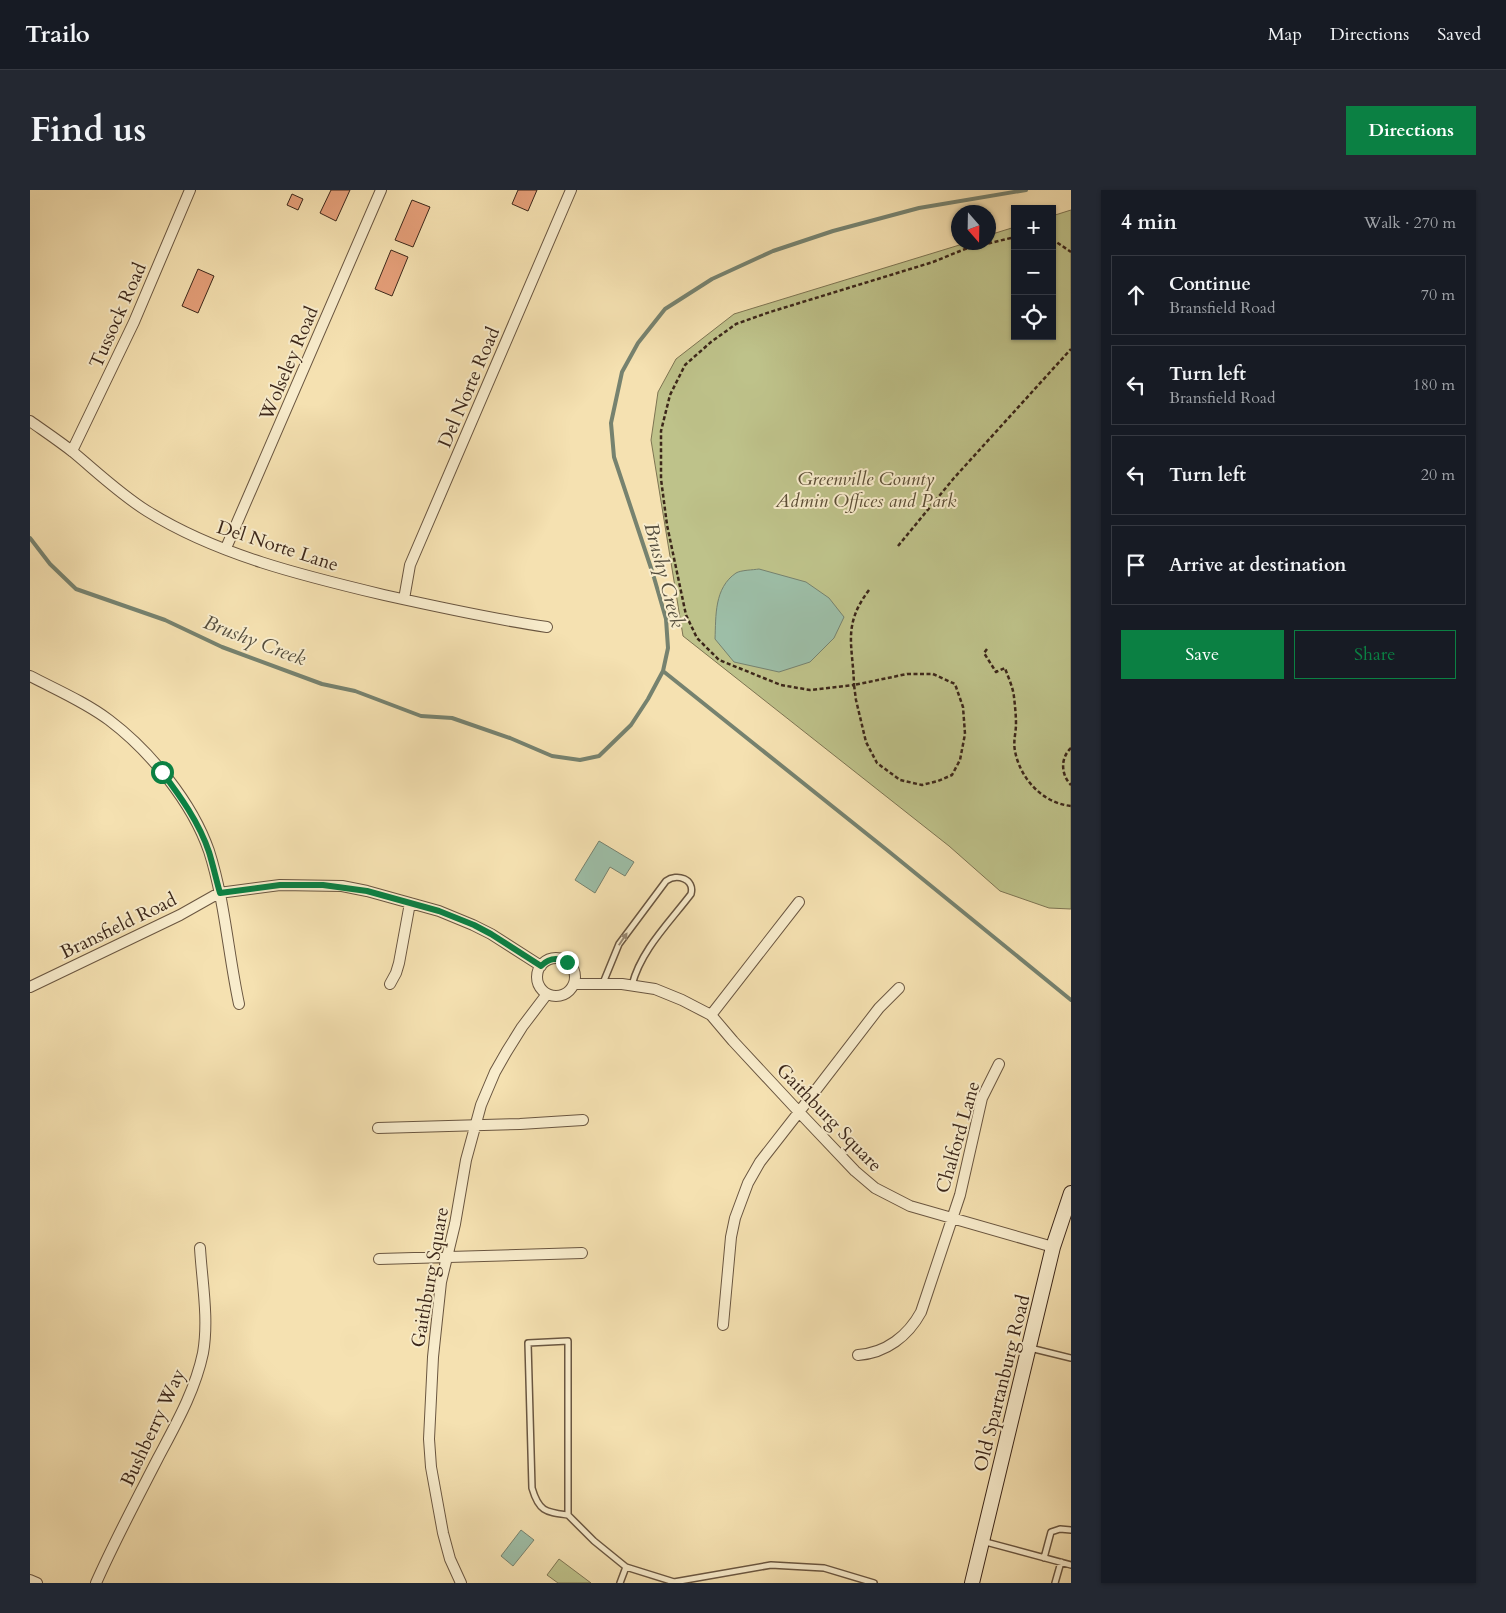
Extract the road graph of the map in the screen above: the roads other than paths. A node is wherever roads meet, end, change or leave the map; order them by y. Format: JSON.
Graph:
{"nodes":[{"id":1,"x":190,"y":190,"type":"edge"},
{"id":2,"x":381,"y":190,"type":"edge"},
{"id":3,"x":571,"y":190,"type":"edge"},
{"id":4,"x":30,"y":421,"type":"edge"},
{"id":5,"x":72,"y":452,"type":"junction"},
{"id":6,"x":226,"y":548,"type":"junction"},
{"id":7,"x":404,"y":599,"type":"junction"},
{"id":8,"x":547,"y":627,"type":"dead end"},
{"id":9,"x":30,"y":676,"type":"edge"},
{"id":10,"x":220,"y":893,"type":"junction"},
{"id":11,"x":798,"y":902,"type":"dead end"},
{"id":12,"x":410,"y":904,"type":"junction"},
{"id":13,"x":541,"y":966,"type":"junction"},
{"id":14,"x":390,"y":984,"type":"dead end"},
{"id":15,"x":574,"y":984,"type":"junction"},
{"id":16,"x":603,"y":984,"type":"junction"},
{"id":17,"x":632,"y":986,"type":"junction"},
{"id":18,"x":30,"y":987,"type":"edge"},
{"id":19,"x":899,"y":988,"type":"dead end"},
{"id":20,"x":548,"y":994,"type":"junction"},
{"id":21,"x":239,"y":1004,"type":"dead end"},
{"id":22,"x":711,"y":1015,"type":"junction"},
{"id":23,"x":998,"y":1064,"type":"dead end"},
{"id":24,"x":798,"y":1112,"type":"junction"},
{"id":25,"x":583,"y":1120,"type":"dead end"},
{"id":26,"x":476,"y":1126,"type":"junction"},
{"id":27,"x":378,"y":1128,"type":"dead end"},
{"id":28,"x":1071,"y":1193,"type":"edge"},
{"id":29,"x":952,"y":1219,"type":"junction"},
{"id":30,"x":200,"y":1248,"type":"dead end"},
{"id":31,"x":1053,"y":1248,"type":"junction"},
{"id":32,"x":582,"y":1253,"type":"dead end"},
{"id":33,"x":447,"y":1256,"type":"junction"},
{"id":34,"x":379,"y":1259,"type":"dead end"},
{"id":35,"x":723,"y":1325,"type":"dead end"},
{"id":36,"x":1029,"y":1348,"type":"junction"},
{"id":37,"x":858,"y":1355,"type":"dead end"},
{"id":38,"x":1071,"y":1358,"type":"edge"},
{"id":39,"x":568,"y":1515,"type":"junction"},
{"id":40,"x":1071,"y":1530,"type":"edge"},
{"id":41,"x":982,"y":1542,"type":"junction"},
{"id":42,"x":1044,"y":1558,"type":"junction"},
{"id":43,"x":1061,"y":1562,"type":"junction"},
{"id":44,"x":1071,"y":1565,"type":"edge"},
{"id":45,"x":626,"y":1567,"type":"junction"},
{"id":46,"x":30,"y":1580,"type":"edge"},
{"id":47,"x":37,"y":1583,"type":"edge"},
{"id":48,"x":96,"y":1583,"type":"edge"},
{"id":49,"x":461,"y":1583,"type":"edge"},
{"id":50,"x":620,"y":1583,"type":"edge"},
{"id":51,"x":874,"y":1583,"type":"edge"},
{"id":52,"x":972,"y":1583,"type":"edge"},
{"id":53,"x":1055,"y":1583,"type":"edge"}],
"edges":[{"from":1,"to":5,"type":"street","name":"Tussock Road"},
{"from":2,"to":6,"type":"street","name":"Wolseley Road"},
{"from":3,"to":7,"type":"street","name":"Del Norte Road"},
{"from":4,"to":5,"type":"street","name":"Del Norte Lane"},
{"from":5,"to":6,"type":"street","name":"Del Norte Lane"},
{"from":6,"to":7,"type":"street","name":"Del Norte Lane"},
{"from":7,"to":8,"type":"street","name":"Del Norte Lane"},
{"from":9,"to":10,"type":"street"},
{"from":10,"to":12,"type":"street","name":"Bransfield Road"},
{"from":10,"to":18,"type":"street","name":"Bransfield Road"},
{"from":10,"to":21,"type":"street"},
{"from":11,"to":22,"type":"street"},
{"from":12,"to":13,"type":"street","name":"Bransfield Road"},
{"from":12,"to":14,"type":"street"},
{"from":13,"to":15,"type":"street"},
{"from":13,"to":20,"type":"street"},
{"from":15,"to":16,"type":"street","name":"Gaithburg Square"},
{"from":15,"to":20,"type":"street"},
{"from":16,"to":17,"type":"street","name":"Gaithburg Square"},
{"from":16,"to":17,"type":"lane","one_way":true},
{"from":17,"to":22,"type":"street","name":"Gaithburg Square"},
{"from":19,"to":24,"type":"street"},
{"from":20,"to":26,"type":"street","name":"Gaithburg Square"},
{"from":22,"to":24,"type":"street","name":"Gaithburg Square"},
{"from":23,"to":29,"type":"street","name":"Chalford Lane"},
{"from":24,"to":29,"type":"street","name":"Gaithburg Square"},
{"from":24,"to":35,"type":"street"},
{"from":25,"to":26,"type":"street"},
{"from":26,"to":27,"type":"street"},
{"from":26,"to":33,"type":"street","name":"Gaithburg Square"},
{"from":28,"to":31,"type":"main road","name":"Old Spartanburg Road"},
{"from":29,"to":31,"type":"street","name":"Gaithburg Square"},
{"from":29,"to":37,"type":"street","name":"Chalford Lane"},
{"from":30,"to":48,"type":"street","name":"Bushberry Way"},
{"from":31,"to":36,"type":"main road","name":"Old Spartanburg Road"},
{"from":32,"to":33,"type":"street"},
{"from":33,"to":34,"type":"street"},
{"from":33,"to":49,"type":"street","name":"Gaithburg Square"},
{"from":36,"to":38,"type":"lane"},
{"from":36,"to":41,"type":"main road","name":"Old Spartanburg Road"},
{"from":39,"to":39,"type":"lane"},
{"from":39,"to":45,"type":"lane"},
{"from":40,"to":42,"type":"lane"},
{"from":41,"to":42,"type":"lane"},
{"from":41,"to":52,"type":"main road","name":"Old Spartanburg Road"},
{"from":42,"to":43,"type":"lane"},
{"from":43,"to":44,"type":"lane"},
{"from":43,"to":53,"type":"lane"},
{"from":45,"to":50,"type":"lane"},
{"from":45,"to":51,"type":"lane"},
{"from":46,"to":47,"type":"street"}]}
